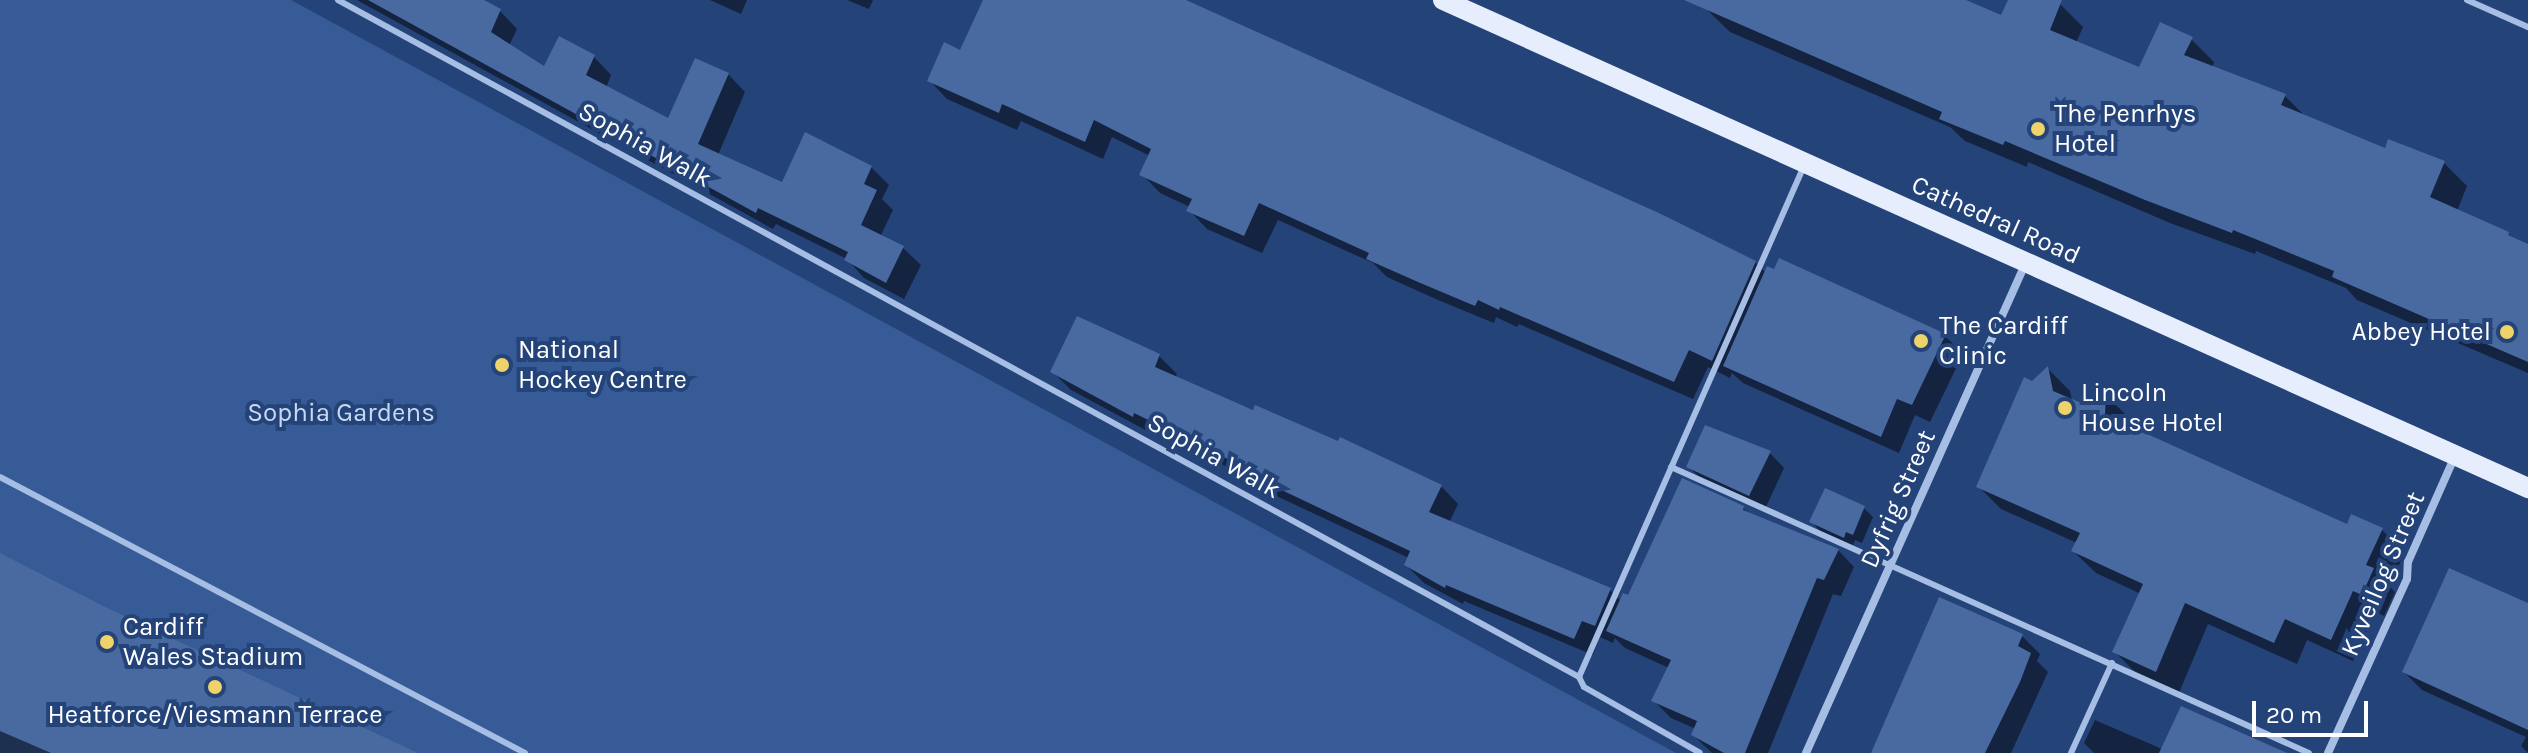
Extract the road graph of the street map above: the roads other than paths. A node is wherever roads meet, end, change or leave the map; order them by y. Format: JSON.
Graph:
{"nodes":[{"id":1,"x":338,"y":0,"type":"edge"},
{"id":2,"x":1443,"y":0,"type":"edge"},
{"id":3,"x":2467,"y":0,"type":"edge"},
{"id":4,"x":2528,"y":27,"type":"edge"},
{"id":5,"x":1805,"y":163,"type":"junction"},
{"id":6,"x":2027,"y":261,"type":"junction"},
{"id":7,"x":2456,"y":455,"type":"junction"},
{"id":8,"x":1671,"y":467,"type":"junction"},
{"id":9,"x":0,"y":477,"type":"edge"},
{"id":10,"x":2528,"y":488,"type":"edge"},
{"id":11,"x":1891,"y":563,"type":"junction"},
{"id":12,"x":2112,"y":663,"type":"junction"},
{"id":13,"x":1579,"y":677,"type":"junction"},
{"id":14,"x":525,"y":753,"type":"edge"},
{"id":15,"x":1700,"y":753,"type":"edge"},
{"id":16,"x":1806,"y":753,"type":"edge"},
{"id":17,"x":2071,"y":753,"type":"edge"},
{"id":18,"x":2309,"y":753,"type":"edge"},
{"id":19,"x":2328,"y":753,"type":"edge"}],
"edges":[{"from":1,"to":13,"type":"lane","name":"Sophia Walk"},
{"from":2,"to":5,"type":"main road","name":"Cathedral Road"},
{"from":3,"to":4,"type":"lane"},
{"from":5,"to":6,"type":"main road","name":"Cathedral Road"},
{"from":5,"to":8,"type":"lane"},
{"from":6,"to":7,"type":"main road","name":"Cathedral Road"},
{"from":6,"to":11,"type":"street","name":"Dyfrig Street"},
{"from":7,"to":10,"type":"main road","name":"Cathedral Road"},
{"from":7,"to":19,"type":"street","name":"Kyveilog Street"},
{"from":8,"to":11,"type":"lane"},
{"from":8,"to":13,"type":"lane"},
{"from":9,"to":14,"type":"lane"},
{"from":11,"to":12,"type":"lane"},
{"from":11,"to":16,"type":"street","name":"Dyfrig Street"},
{"from":12,"to":17,"type":"lane"},
{"from":12,"to":18,"type":"lane"},
{"from":13,"to":15,"type":"lane","name":"Sophia Walk"}]}
